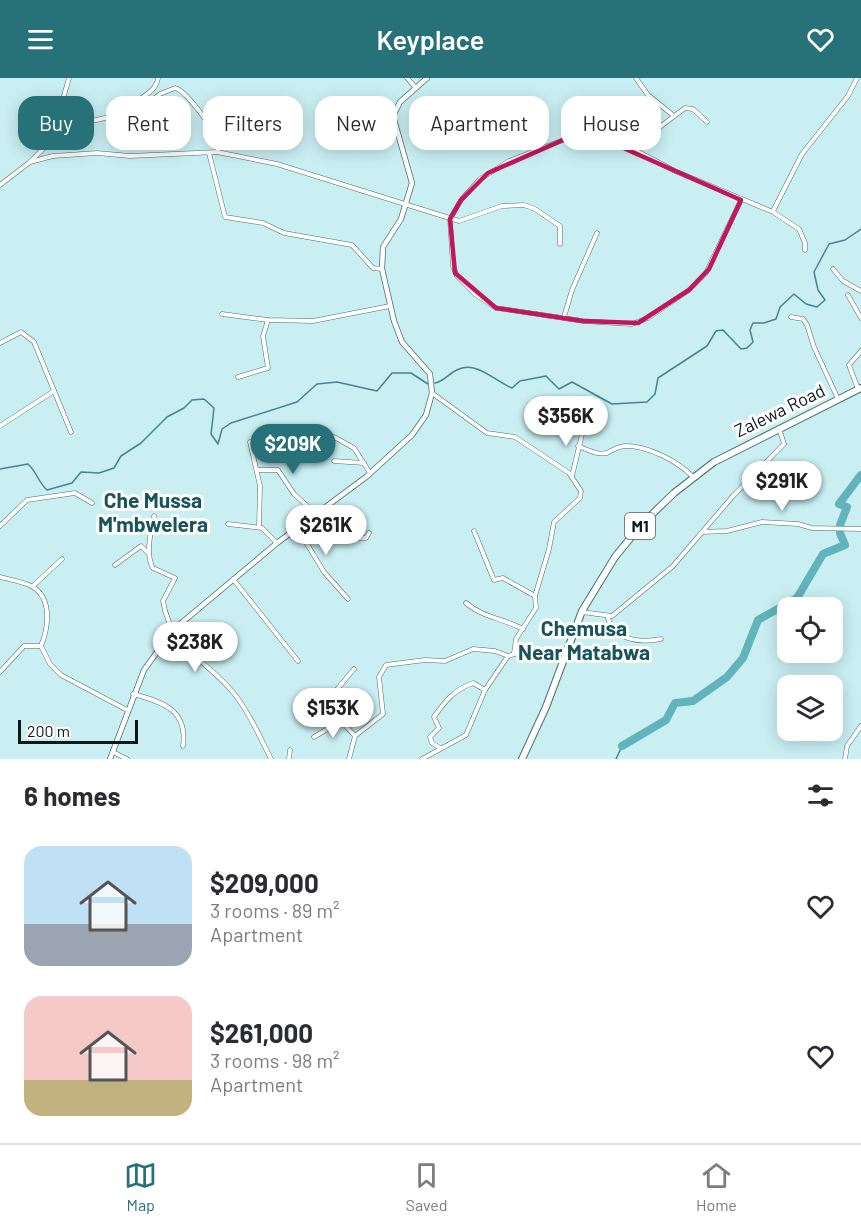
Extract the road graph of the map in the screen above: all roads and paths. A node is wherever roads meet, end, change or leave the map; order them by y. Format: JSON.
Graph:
{"nodes":[{"id":1,"x":69,"y":78,"type":"edge"},
{"id":2,"x":158,"y":78,"type":"edge"},
{"id":3,"x":406,"y":78,"type":"edge"},
{"id":4,"x":427,"y":78,"type":"edge"},
{"id":5,"x":636,"y":78,"type":"edge"},
{"id":6,"x":857,"y":78,"type":"edge"},
{"id":7,"x":416,"y":88,"type":"junction"},
{"id":8,"x":64,"y":96,"type":"edge"},
{"id":9,"x":144,"y":96,"type":"edge"},
{"id":10,"x":159,"y":96,"type":"edge"},
{"id":11,"x":187,"y":96,"type":"edge"},
{"id":12,"x":191,"y":102,"type":"edge"},
{"id":13,"x":674,"y":116,"type":"junction"},
{"id":14,"x":203,"y":117,"type":"edge"},
{"id":15,"x":707,"y":122,"type":"dead end"},
{"id":16,"x":661,"y":126,"type":"edge"},
{"id":17,"x":561,"y":142,"type":"edge"},
{"id":18,"x":42,"y":150,"type":"edge"},
{"id":19,"x":635,"y":150,"type":"edge"},
{"id":20,"x":217,"y":152,"type":"joint"},
{"id":21,"x":209,"y":153,"type":"junction"},
{"id":22,"x":30,"y":162,"type":"junction"},
{"id":23,"x":0,"y":185,"type":"edge"},
{"id":24,"x":741,"y":200,"type":"junction"},
{"id":25,"x":407,"y":203,"type":"junction"},
{"id":26,"x":773,"y":212,"type":"junction"},
{"id":27,"x":450,"y":219,"type":"junction"},
{"id":28,"x":597,"y":232,"type":"dead end"},
{"id":29,"x":560,"y":244,"type":"dead end"},
{"id":30,"x":805,"y":250,"type":"dead end"},
{"id":31,"x":382,"y":269,"type":"junction"},
{"id":32,"x":832,"y":269,"type":"dead end"},
{"id":33,"x":861,"y":291,"type":"edge"},
{"id":34,"x":848,"y":295,"type":"dead end"},
{"id":35,"x":390,"y":306,"type":"junction"},
{"id":36,"x":222,"y":314,"type":"dead end"},
{"id":37,"x":790,"y":316,"type":"dead end"},
{"id":38,"x":564,"y":317,"type":"junction"},
{"id":39,"x":861,"y":318,"type":"edge"},
{"id":40,"x":268,"y":320,"type":"junction"},
{"id":41,"x":0,"y":344,"type":"edge"},
{"id":42,"x":861,"y":351,"type":"edge"},
{"id":43,"x":238,"y":376,"type":"dead end"},
{"id":44,"x":860,"y":388,"type":"edge"},
{"id":45,"x":54,"y":391,"type":"junction"},
{"id":46,"x":432,"y":393,"type":"junction"},
{"id":47,"x":838,"y":399,"type":"junction"},
{"id":48,"x":0,"y":426,"type":"edge"},
{"id":49,"x":584,"y":426,"type":"dead end"},
{"id":50,"x":778,"y":428,"type":"junction"},
{"id":51,"x":70,"y":432,"type":"dead end"},
{"id":52,"x":334,"y":437,"type":"dead end"},
{"id":53,"x":250,"y":442,"type":"dead end"},
{"id":54,"x":578,"y":446,"type":"junction"},
{"id":55,"x":334,"y":461,"type":"dead end"},
{"id":56,"x":364,"y":463,"type":"junction"},
{"id":57,"x":258,"y":470,"type":"junction"},
{"id":58,"x":370,"y":473,"type":"junction"},
{"id":59,"x":572,"y":476,"type":"junction"},
{"id":60,"x":693,"y":477,"type":"junction"},
{"id":61,"x":92,"y":503,"type":"dead end"},
{"id":62,"x":316,"y":514,"type":"junction"},
{"id":63,"x":154,"y":516,"type":"dead end"},
{"id":64,"x":228,"y":524,"type":"dead end"},
{"id":65,"x":0,"y":526,"type":"edge"},
{"id":66,"x":259,"y":527,"type":"junction"},
{"id":67,"x":861,"y":529,"type":"edge"},
{"id":68,"x":474,"y":531,"type":"dead end"},
{"id":69,"x":701,"y":532,"type":"junction"},
{"id":70,"x":290,"y":533,"type":"junction"},
{"id":71,"x":369,"y":533,"type":"dead end"},
{"id":72,"x":301,"y":537,"type":"junction"},
{"id":73,"x":277,"y":543,"type":"junction"},
{"id":74,"x":150,"y":555,"type":"junction"},
{"id":75,"x":62,"y":559,"type":"dead end"},
{"id":76,"x":115,"y":565,"type":"dead end"},
{"id":77,"x":0,"y":577,"type":"edge"},
{"id":78,"x":233,"y":579,"type":"junction"},
{"id":79,"x":33,"y":586,"type":"junction"},
{"id":80,"x":535,"y":596,"type":"junction"},
{"id":81,"x":348,"y":599,"type":"dead end"},
{"id":82,"x":466,"y":603,"type":"dead end"},
{"id":83,"x":582,"y":612,"type":"junction"},
{"id":84,"x":608,"y":618,"type":"junction"},
{"id":85,"x":523,"y":629,"type":"junction"},
{"id":86,"x":173,"y":630,"type":"junction"},
{"id":87,"x":661,"y":639,"type":"dead end"},
{"id":88,"x":41,"y":646,"type":"junction"},
{"id":89,"x":514,"y":653,"type":"junction"},
{"id":90,"x":567,"y":653,"type":"junction"},
{"id":91,"x":508,"y":656,"type":"junction"},
{"id":92,"x":298,"y":661,"type":"dead end"},
{"id":93,"x":354,"y":669,"type":"dead end"},
{"id":94,"x":0,"y":672,"type":"edge"},
{"id":95,"x":485,"y":690,"type":"junction"},
{"id":96,"x":133,"y":694,"type":"junction"},
{"id":97,"x":127,"y":710,"type":"junction"},
{"id":98,"x":340,"y":721,"type":"junction"},
{"id":99,"x":861,"y":726,"type":"edge"},
{"id":100,"x":355,"y":736,"type":"junction"},
{"id":101,"x":314,"y":737,"type":"dead end"},
{"id":102,"x":183,"y":746,"type":"dead end"},
{"id":103,"x":440,"y":748,"type":"junction"},
{"id":104,"x":290,"y":750,"type":"dead end"},
{"id":105,"x":113,"y":752,"type":"junction"},
{"id":106,"x":110,"y":759,"type":"edge"},
{"id":107,"x":127,"y":759,"type":"edge"},
{"id":108,"x":272,"y":759,"type":"edge"},
{"id":109,"x":289,"y":759,"type":"edge"},
{"id":110,"x":349,"y":759,"type":"edge"},
{"id":111,"x":422,"y":759,"type":"edge"},
{"id":112,"x":522,"y":759,"type":"edge"},
{"id":113,"x":844,"y":759,"type":"edge"}],
"edges":[{"from":1,"to":8,"type":"street"},
{"from":2,"to":9,"type":"street"},
{"from":3,"to":7,"type":"street"},
{"from":4,"to":7,"type":"street"},
{"from":5,"to":13,"type":"street"},
{"from":6,"to":26,"type":"street"},
{"from":7,"to":25,"type":"street"},
{"from":10,"to":11,"type":"street"},
{"from":12,"to":14,"type":"street"},
{"from":13,"to":15,"type":"street"},
{"from":13,"to":16,"type":"street"},
{"from":17,"to":27,"type":"street"},
{"from":18,"to":22,"type":"street"},
{"from":19,"to":24,"type":"street"},
{"from":20,"to":21,"type":"street"},
{"from":20,"to":25,"type":"street"},
{"from":21,"to":22,"type":"street"},
{"from":21,"to":31,"type":"street"},
{"from":22,"to":23,"type":"street"},
{"from":24,"to":26,"type":"street"},
{"from":24,"to":38,"type":"street"},
{"from":25,"to":27,"type":"street"},
{"from":25,"to":31,"type":"street"},
{"from":26,"to":30,"type":"street"},
{"from":27,"to":29,"type":"street"},
{"from":27,"to":38,"type":"street"},
{"from":28,"to":38,"type":"street"},
{"from":31,"to":35,"type":"street"},
{"from":32,"to":33,"type":"street"},
{"from":34,"to":39,"type":"street"},
{"from":35,"to":40,"type":"street"},
{"from":35,"to":46,"type":"street"},
{"from":36,"to":40,"type":"street"},
{"from":37,"to":47,"type":"street"},
{"from":40,"to":43,"type":"street"},
{"from":41,"to":45,"type":"street"},
{"from":42,"to":44,"type":"street"},
{"from":44,"to":47,"type":"highway","name":"Zalewa Road","number":"M1"},
{"from":45,"to":48,"type":"street"},
{"from":45,"to":51,"type":"street"},
{"from":46,"to":58,"type":"street"},
{"from":46,"to":59,"type":"street"},
{"from":47,"to":50,"type":"highway","name":"Zalewa Road","number":"M1"},
{"from":49,"to":54,"type":"street"},
{"from":50,"to":60,"type":"highway","name":"Zalewa Road","number":"M1"},
{"from":50,"to":69,"type":"street"},
{"from":52,"to":56,"type":"street"},
{"from":53,"to":57,"type":"street"},
{"from":54,"to":59,"type":"street"},
{"from":54,"to":60,"type":"street"},
{"from":55,"to":56,"type":"street"},
{"from":56,"to":58,"type":"street"},
{"from":57,"to":62,"type":"street"},
{"from":57,"to":66,"type":"street"},
{"from":58,"to":62,"type":"street"},
{"from":59,"to":80,"type":"street"},
{"from":60,"to":83,"type":"highway","name":"Zalewa Road","number":"M1"},
{"from":61,"to":65,"type":"street"},
{"from":62,"to":70,"type":"street"},
{"from":63,"to":74,"type":"street"},
{"from":64,"to":66,"type":"street"},
{"from":66,"to":73,"type":"street"},
{"from":67,"to":69,"type":"street"},
{"from":68,"to":80,"type":"street"},
{"from":69,"to":84,"type":"street"},
{"from":70,"to":72,"type":"street"},
{"from":70,"to":73,"type":"street"},
{"from":71,"to":72,"type":"street"},
{"from":72,"to":81,"type":"street"},
{"from":73,"to":78,"type":"street"},
{"from":74,"to":76,"type":"street"},
{"from":74,"to":86,"type":"street"},
{"from":75,"to":79,"type":"street"},
{"from":77,"to":79,"type":"street"},
{"from":78,"to":86,"type":"street"},
{"from":78,"to":92,"type":"street"},
{"from":79,"to":88,"type":"street"},
{"from":80,"to":85,"type":"street"},
{"from":82,"to":85,"type":"street"},
{"from":83,"to":84,"type":"street"},
{"from":83,"to":90,"type":"highway","name":"Zalewa Road","number":"M1"},
{"from":84,"to":87,"type":"street"},
{"from":85,"to":89,"type":"street"},
{"from":86,"to":96,"type":"street"},
{"from":86,"to":108,"type":"street"},
{"from":88,"to":94,"type":"street"},
{"from":88,"to":97,"type":"street"},
{"from":89,"to":90,"type":"street"},
{"from":89,"to":91,"type":"street"},
{"from":90,"to":112,"type":"highway","name":"Zalewa Road","number":"M1"},
{"from":91,"to":95,"type":"street"},
{"from":91,"to":100,"type":"street"},
{"from":93,"to":98,"type":"street"},
{"from":95,"to":103,"type":"street"},
{"from":95,"to":103,"type":"street"},
{"from":96,"to":97,"type":"street"},
{"from":96,"to":102,"type":"street"},
{"from":97,"to":105,"type":"street"},
{"from":98,"to":100,"type":"street"},
{"from":98,"to":101,"type":"street"},
{"from":99,"to":113,"type":"street"},
{"from":100,"to":110,"type":"street"},
{"from":103,"to":111,"type":"street"},
{"from":104,"to":109,"type":"street"},
{"from":105,"to":106,"type":"street"},
{"from":105,"to":107,"type":"street"}]}
